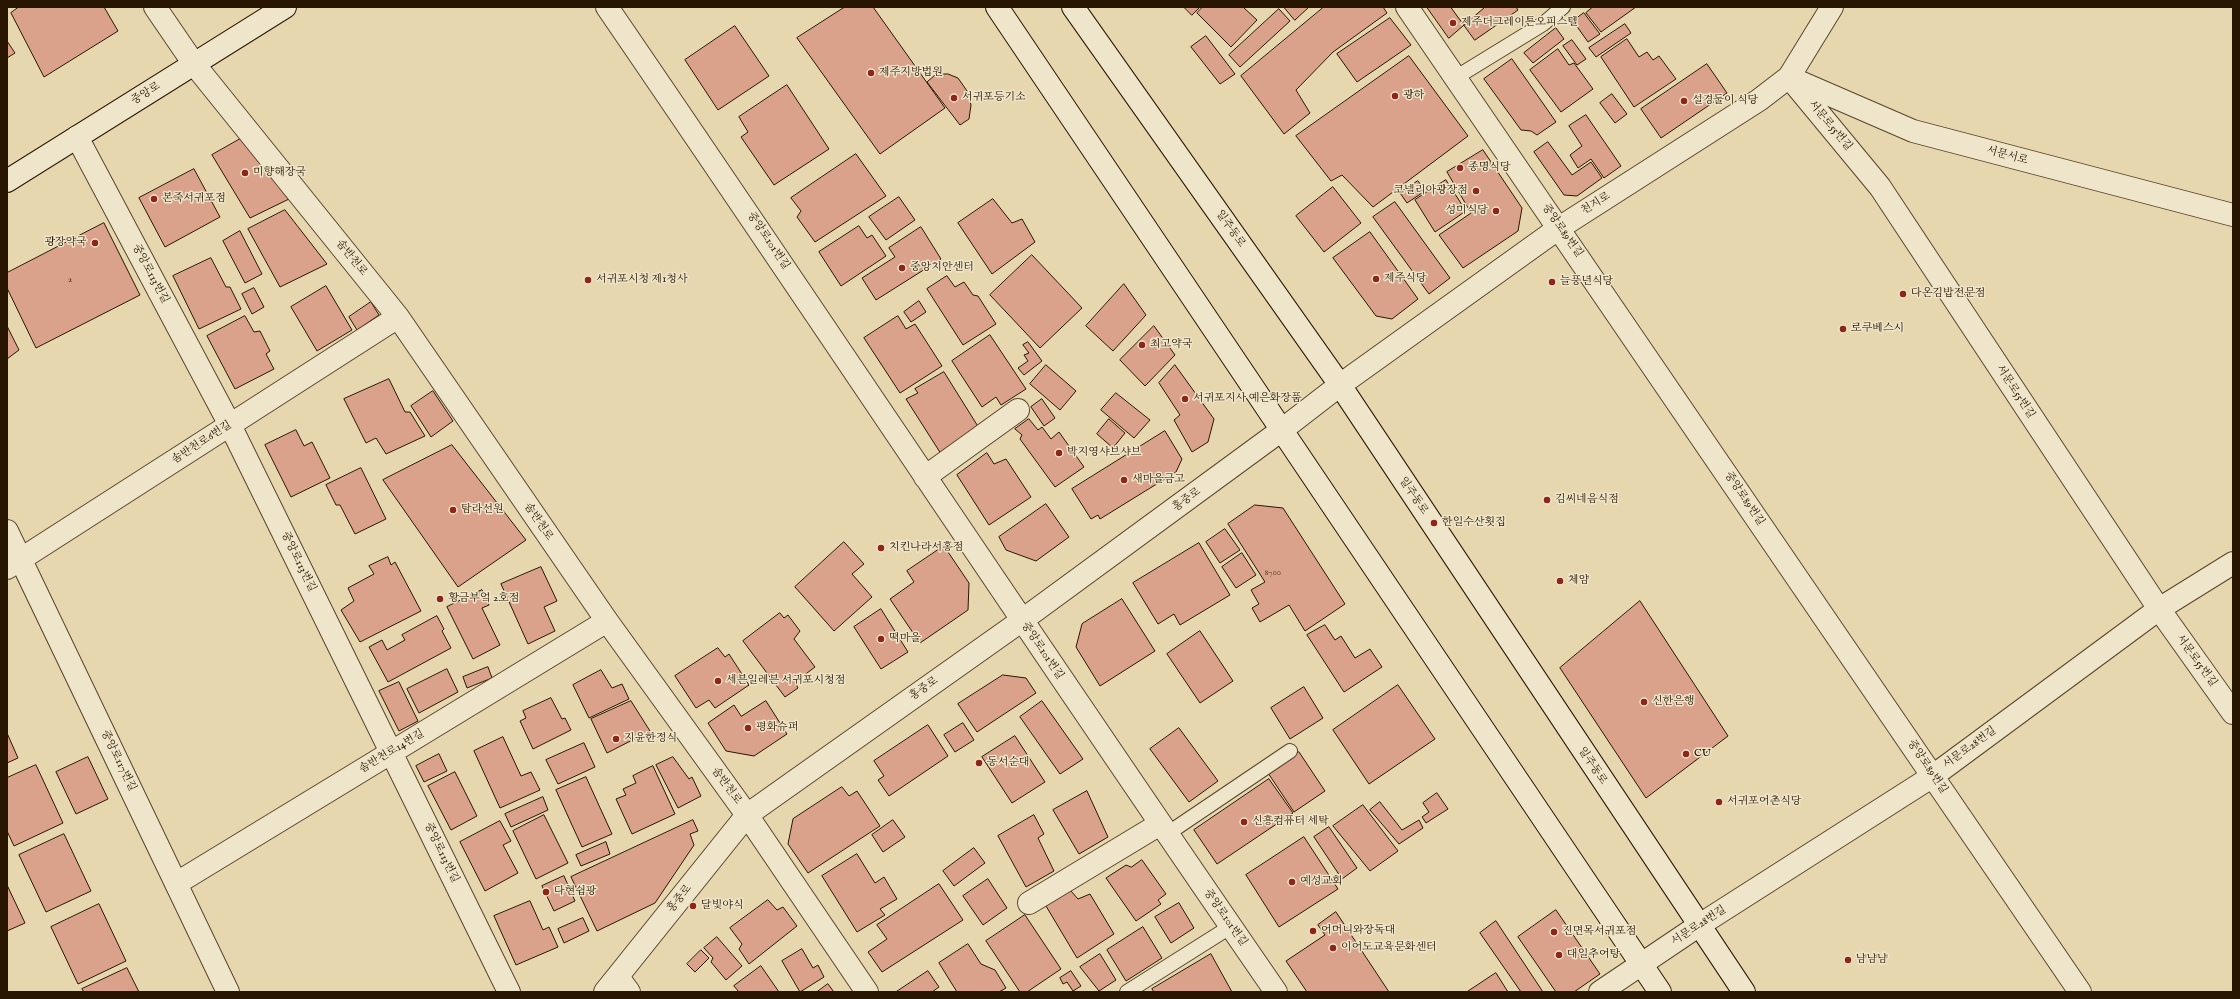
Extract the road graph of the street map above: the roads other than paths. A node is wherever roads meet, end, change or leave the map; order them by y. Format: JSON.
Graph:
{"nodes":[{"id":1,"x":155,"y":7,"type":"edge"},
{"id":2,"x":285,"y":7,"type":"edge"},
{"id":3,"x":608,"y":7,"type":"edge"},
{"id":4,"x":997,"y":7,"type":"edge"},
{"id":5,"x":1074,"y":7,"type":"edge"},
{"id":6,"x":1407,"y":7,"type":"edge"},
{"id":7,"x":1562,"y":7,"type":"edge"},
{"id":8,"x":1832,"y":7,"type":"edge"},
{"id":9,"x":194,"y":64,"type":"junction"},
{"id":10,"x":1788,"y":77,"type":"junction"},
{"id":11,"x":1455,"y":78,"type":"junction"},
{"id":12,"x":77,"y":137,"type":"junction"},
{"id":13,"x":7,"y":181,"type":"edge"},
{"id":14,"x":2233,"y":215,"type":"edge"},
{"id":15,"x":1559,"y":228,"type":"junction"},
{"id":16,"x":398,"y":317,"type":"junction"},
{"id":17,"x":1340,"y":385,"type":"junction"},
{"id":18,"x":1018,"y":410,"type":"dead end"},
{"id":19,"x":230,"y":425,"type":"junction"},
{"id":20,"x":1283,"y":429,"type":"junction"},
{"id":21,"x":925,"y":477,"type":"junction"},
{"id":22,"x":7,"y":531,"type":"edge"},
{"id":23,"x":2233,"y":563,"type":"edge"},
{"id":24,"x":14,"y":564,"type":"edge"},
{"id":25,"x":2159,"y":609,"type":"junction"},
{"id":26,"x":607,"y":621,"type":"junction"},
{"id":27,"x":1021,"y":621,"type":"junction"},
{"id":28,"x":2233,"y":713,"type":"edge"},
{"id":29,"x":1290,"y":751,"type":"dead end"},
{"id":30,"x":392,"y":752,"type":"junction"},
{"id":31,"x":1933,"y":776,"type":"junction"},
{"id":32,"x":748,"y":815,"type":"junction"},
{"id":33,"x":1163,"y":829,"type":"junction"},
{"id":34,"x":177,"y":883,"type":"junction"},
{"id":35,"x":1029,"y":903,"type":"dead end"},
{"id":36,"x":1698,"y":926,"type":"junction"},
{"id":37,"x":1230,"y":927,"type":"junction"},
{"id":38,"x":1642,"y":964,"type":"junction"},
{"id":39,"x":618,"y":987,"type":"edge"},
{"id":40,"x":228,"y":992,"type":"edge"},
{"id":41,"x":508,"y":992,"type":"edge"},
{"id":42,"x":867,"y":992,"type":"edge"},
{"id":43,"x":1127,"y":992,"type":"edge"},
{"id":44,"x":1276,"y":992,"type":"edge"},
{"id":45,"x":1600,"y":992,"type":"edge"},
{"id":46,"x":1660,"y":992,"type":"edge"},
{"id":47,"x":1744,"y":992,"type":"edge"},
{"id":48,"x":2080,"y":992,"type":"edge"}],
"edges":[{"from":1,"to":9,"type":"street","name":"솜반천로"},
{"from":2,"to":9,"type":"street","name":"중앙로"},
{"from":3,"to":21,"type":"street","name":"중앙로101번길"},
{"from":4,"to":20,"type":"street"},
{"from":5,"to":17,"type":"street","name":"일주동로"},
{"from":6,"to":11,"type":"street","name":"중앙로89번길"},
{"from":7,"to":11,"type":"lane"},
{"from":8,"to":10,"type":"street","name":"천지로"},
{"from":9,"to":12,"type":"street","name":"중앙로"},
{"from":9,"to":16,"type":"street","name":"솜반천로"},
{"from":10,"to":14,"type":"street","name":"서문서로"},
{"from":10,"to":15,"type":"street","name":"천지로"},
{"from":10,"to":25,"type":"street","name":"서문로55번길"},
{"from":11,"to":15,"type":"street","name":"중앙로89번길"},
{"from":12,"to":13,"type":"street","name":"중앙로"},
{"from":12,"to":19,"type":"street","name":"중앙로113번길"},
{"from":15,"to":17,"type":"street","name":"천지로"},
{"from":15,"to":31,"type":"street","name":"중앙로89번길"},
{"from":16,"to":19,"type":"street","name":"솜반천로6번길"},
{"from":16,"to":26,"type":"street","name":"솜반천로"},
{"from":17,"to":20,"type":"street","name":"홍중로"},
{"from":17,"to":36,"type":"street","name":"일주동로"},
{"from":18,"to":21,"type":"street"},
{"from":19,"to":24,"type":"street","name":"솜반천로6번길"},
{"from":19,"to":30,"type":"street","name":"중앙로113번길"},
{"from":20,"to":27,"type":"street","name":"홍중로"},
{"from":20,"to":38,"type":"street"},
{"from":21,"to":27,"type":"street","name":"중앙로101번길"},
{"from":22,"to":24,"type":"street","name":"중앙로117번길"},
{"from":23,"to":25,"type":"street","name":"서문로28번길"},
{"from":24,"to":34,"type":"street","name":"중앙로117번길"},
{"from":25,"to":28,"type":"street","name":"서문로55번길"},
{"from":25,"to":31,"type":"street","name":"서문로28번길"},
{"from":26,"to":30,"type":"street","name":"솜반천로14번길"},
{"from":26,"to":32,"type":"street","name":"솜반천로"},
{"from":27,"to":32,"type":"street","name":"홍중로"},
{"from":27,"to":33,"type":"street","name":"중앙로101번길"},
{"from":29,"to":33,"type":"lane"},
{"from":30,"to":34,"type":"street","name":"솜반천로14번길"},
{"from":30,"to":41,"type":"street","name":"중앙로113번길"},
{"from":31,"to":36,"type":"street","name":"서문로28번길"},
{"from":31,"to":48,"type":"street","name":"중앙로89번길"},
{"from":32,"to":39,"type":"street","name":"홍중로"},
{"from":32,"to":42,"type":"street","name":"솜반천로"},
{"from":33,"to":35,"type":"street"},
{"from":33,"to":37,"type":"street","name":"중앙로101번길"},
{"from":34,"to":40,"type":"street","name":"중앙로117번길"},
{"from":36,"to":38,"type":"street","name":"서문로28번길"},
{"from":36,"to":47,"type":"street","name":"일주동로"},
{"from":37,"to":43,"type":"lane"},
{"from":37,"to":44,"type":"street","name":"중앙로101번길"},
{"from":38,"to":45,"type":"street","name":"서문로28번길"},
{"from":38,"to":46,"type":"street"}]}
